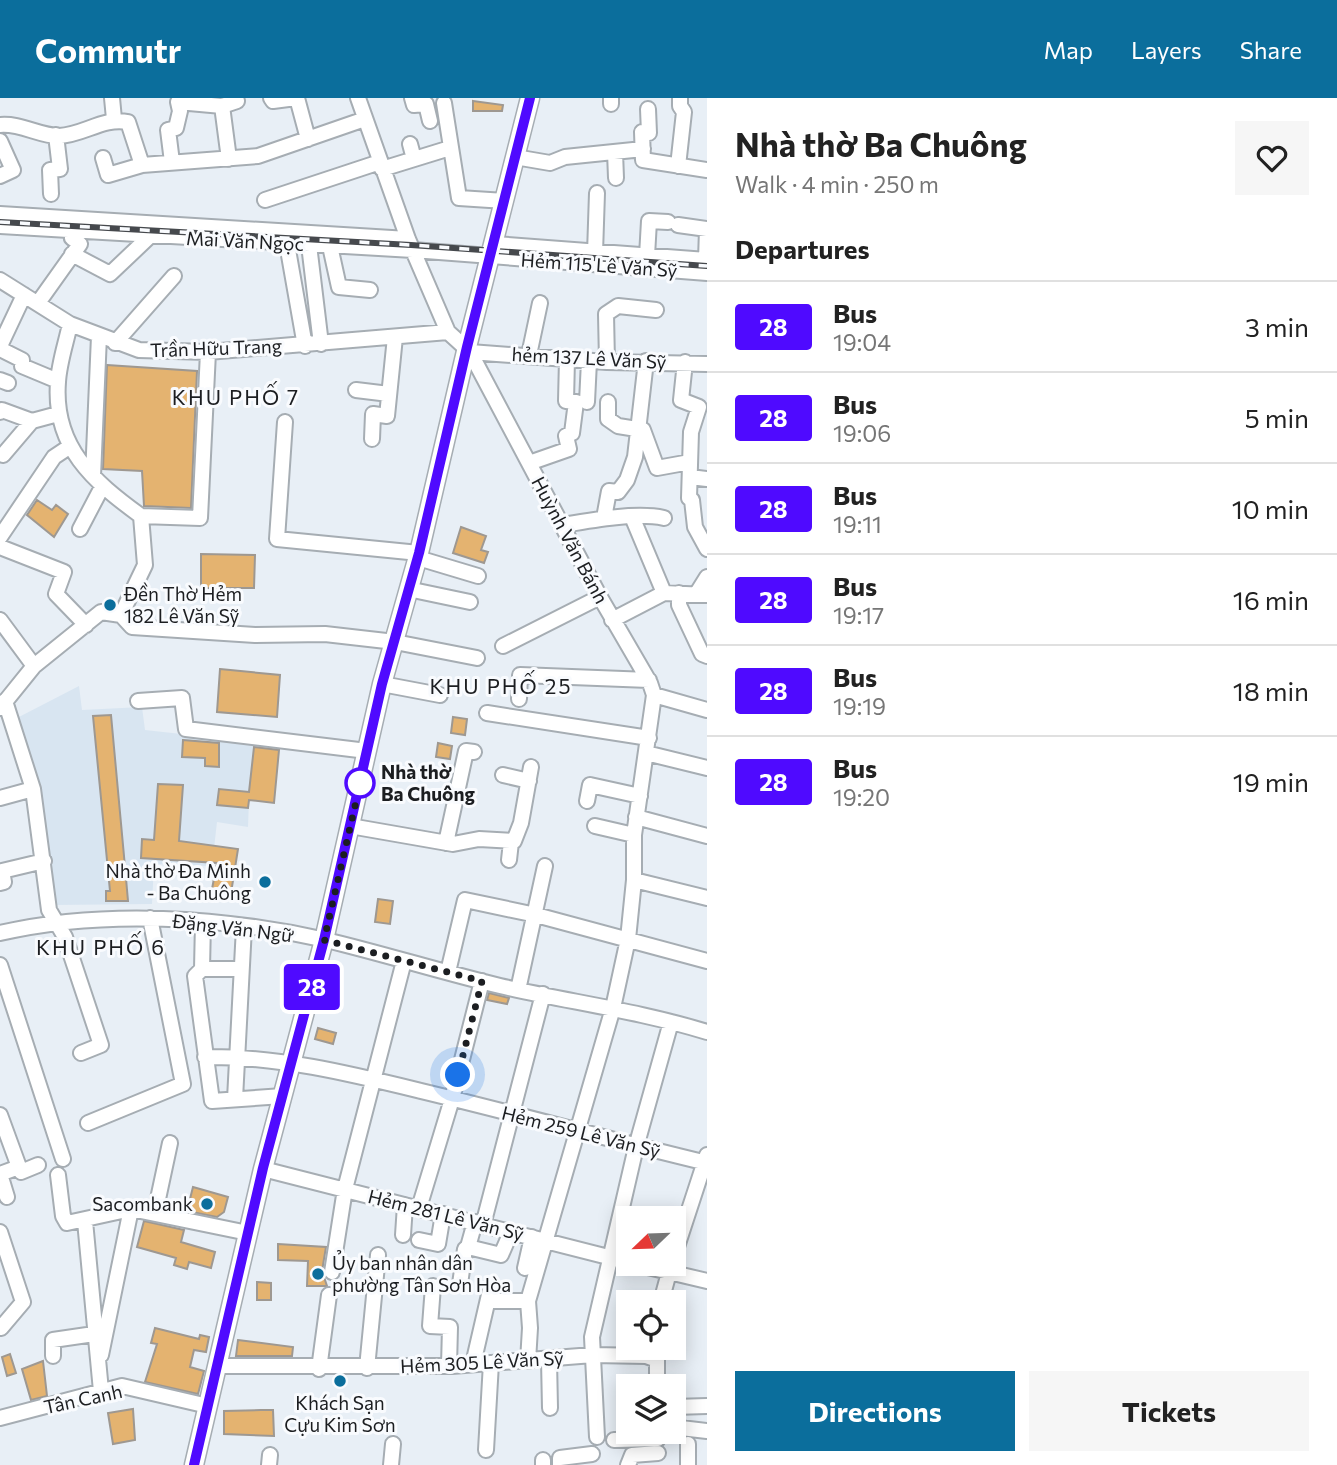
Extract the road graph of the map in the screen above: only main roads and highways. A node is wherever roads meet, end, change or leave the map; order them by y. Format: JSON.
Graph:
{"nodes":[{"id":1,"x":530,"y":98,"type":"edge"},
{"id":2,"x":194,"y":1465,"type":"edge"}],
"edges":[{"from":1,"to":2,"type":"main road"}]}
